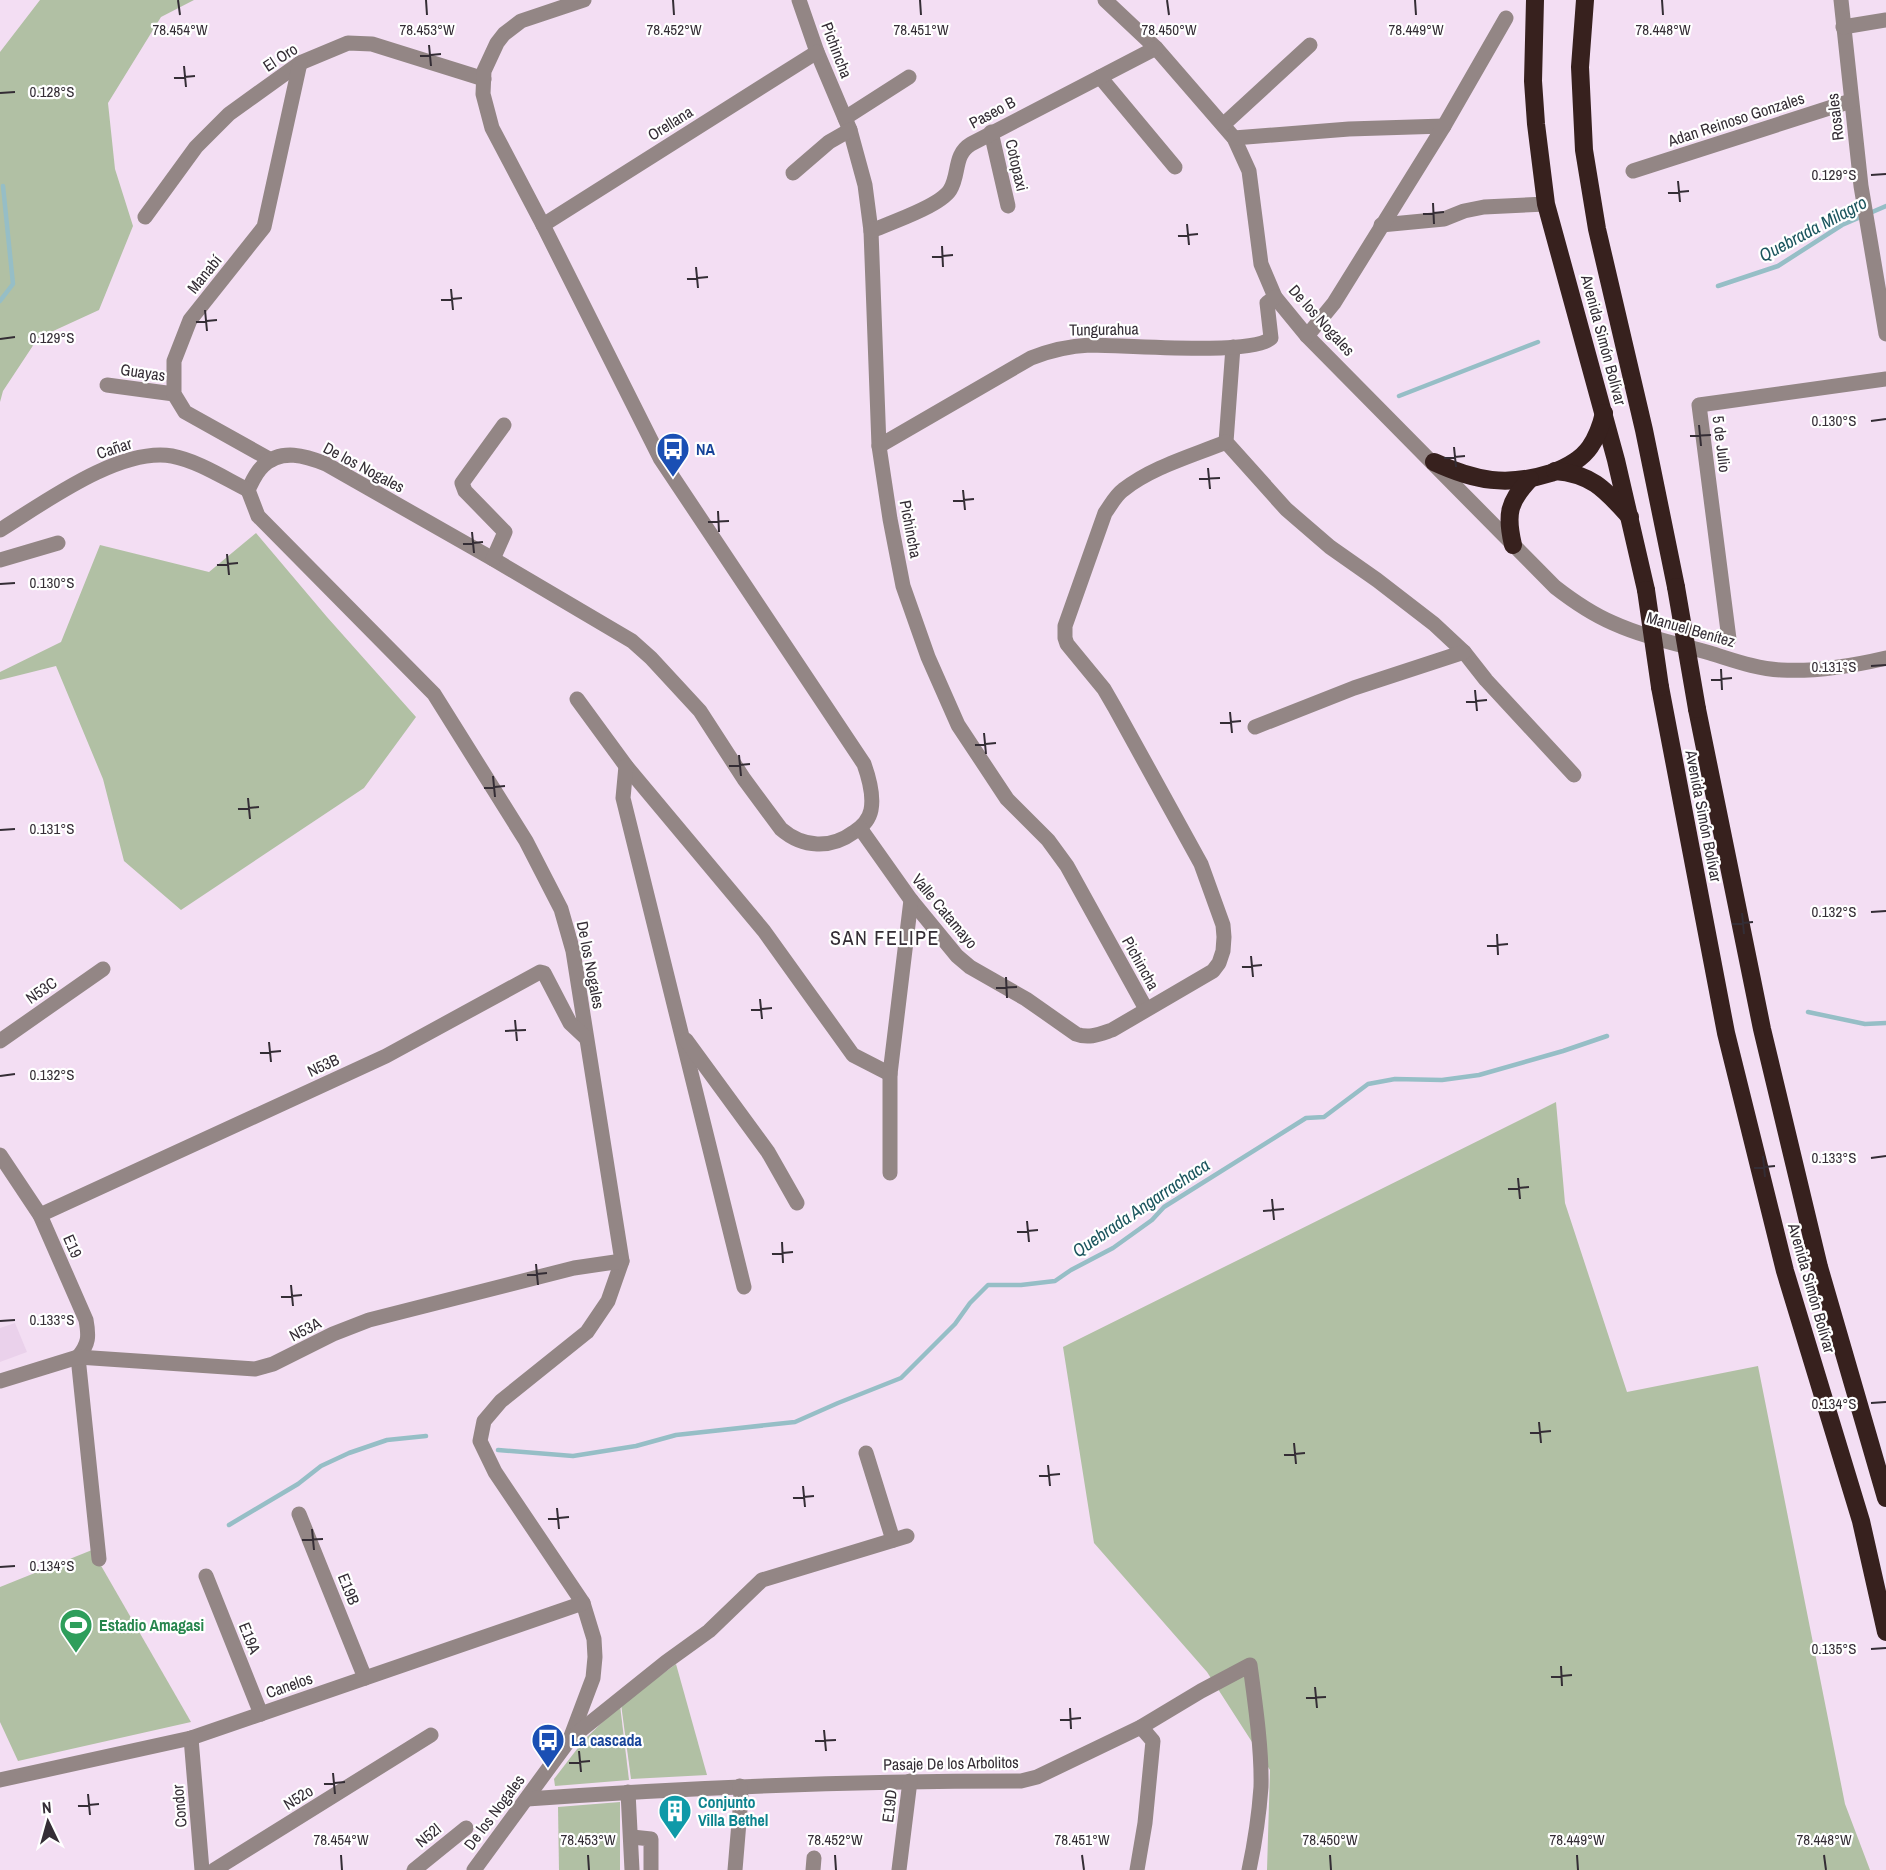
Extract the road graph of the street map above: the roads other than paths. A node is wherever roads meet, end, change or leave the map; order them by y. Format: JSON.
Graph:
{"nodes":[{"id":1,"x":584,"y":0,"type":"edge"},
{"id":2,"x":800,"y":0,"type":"edge"},
{"id":3,"x":1105,"y":0,"type":"edge"},
{"id":4,"x":1535,"y":0,"type":"edge"},
{"id":5,"x":1585,"y":0,"type":"edge"},
{"id":6,"x":1841,"y":0,"type":"edge"},
{"id":7,"x":1506,"y":18,"type":"dead end"},
{"id":8,"x":1886,"y":20,"type":"edge"},
{"id":9,"x":1842,"y":27,"type":"junction"},
{"id":10,"x":1310,"y":45,"type":"dead end"},
{"id":11,"x":1156,"y":48,"type":"junction"},
{"id":12,"x":817,"y":52,"type":"junction"},
{"id":13,"x":300,"y":63,"type":"junction"},
{"id":14,"x":909,"y":77,"type":"dead end"},
{"id":15,"x":1100,"y":77,"type":"junction"},
{"id":16,"x":484,"y":79,"type":"junction"},
{"id":17,"x":1851,"y":101,"type":"junction"},
{"id":18,"x":847,"y":124,"type":"junction"},
{"id":19,"x":1223,"y":125,"type":"junction"},
{"id":20,"x":1444,"y":126,"type":"junction"},
{"id":21,"x":991,"y":132,"type":"junction"},
{"id":22,"x":1234,"y":138,"type":"junction"},
{"id":23,"x":1175,"y":167,"type":"dead end"},
{"id":24,"x":1633,"y":171,"type":"dead end"},
{"id":25,"x":793,"y":173,"type":"dead end"},
{"id":26,"x":1546,"y":204,"type":"junction"},
{"id":27,"x":1008,"y":206,"type":"dead end"},
{"id":28,"x":145,"y":217,"type":"dead end"},
{"id":29,"x":543,"y":225,"type":"junction"},
{"id":30,"x":1381,"y":225,"type":"junction"},
{"id":31,"x":871,"y":231,"type":"junction"},
{"id":32,"x":1275,"y":297,"type":"junction"},
{"id":33,"x":1886,"y":334,"type":"edge"},
{"id":34,"x":1307,"y":336,"type":"junction"},
{"id":35,"x":1233,"y":347,"type":"junction"},
{"id":36,"x":1886,"y":379,"type":"edge"},
{"id":37,"x":107,"y":385,"type":"dead end"},
{"id":38,"x":174,"y":394,"type":"junction"},
{"id":39,"x":1604,"y":413,"type":"junction"},
{"id":40,"x":504,"y":425,"type":"dead end"},
{"id":41,"x":1226,"y":442,"type":"junction"},
{"id":42,"x":879,"y":446,"type":"junction"},
{"id":43,"x":271,"y":460,"type":"junction"},
{"id":44,"x":1434,"y":462,"type":"junction"},
{"id":45,"x":1556,"y":471,"type":"junction"},
{"id":46,"x":1530,"y":479,"type":"junction"},
{"id":47,"x":248,"y":490,"type":"junction"},
{"id":48,"x":1630,"y":518,"type":"junction"},
{"id":49,"x":0,"y":530,"type":"edge"},
{"id":50,"x":58,"y":543,"type":"dead end"},
{"id":51,"x":1514,"y":546,"type":"junction"},
{"id":52,"x":494,"y":559,"type":"junction"},
{"id":53,"x":0,"y":560,"type":"edge"},
{"id":54,"x":1729,"y":639,"type":"dead end"},
{"id":55,"x":1464,"y":652,"type":"junction"},
{"id":56,"x":1886,"y":658,"type":"edge"},
{"id":57,"x":577,"y":699,"type":"dead end"},
{"id":58,"x":1255,"y":727,"type":"dead end"},
{"id":59,"x":626,"y":766,"type":"junction"},
{"id":60,"x":1574,"y":775,"type":"dead end"},
{"id":61,"x":860,"y":828,"type":"junction"},
{"id":62,"x":911,"y":900,"type":"junction"},
{"id":63,"x":103,"y":969,"type":"dead end"},
{"id":64,"x":1146,"y":1009,"type":"junction"},
{"id":65,"x":681,"y":1032,"type":"junction"},
{"id":66,"x":586,"y":1038,"type":"junction"},
{"id":67,"x":0,"y":1041,"type":"edge"},
{"id":68,"x":890,"y":1074,"type":"junction"},
{"id":69,"x":0,"y":1155,"type":"edge"},
{"id":70,"x":890,"y":1173,"type":"dead end"},
{"id":71,"x":797,"y":1203,"type":"dead end"},
{"id":72,"x":40,"y":1215,"type":"junction"},
{"id":73,"x":622,"y":1261,"type":"junction"},
{"id":74,"x":744,"y":1287,"type":"dead end"},
{"id":75,"x":78,"y":1357,"type":"junction"},
{"id":76,"x":0,"y":1381,"type":"edge"},
{"id":77,"x":866,"y":1453,"type":"dead end"},
{"id":78,"x":1886,"y":1498,"type":"edge"},
{"id":79,"x":299,"y":1514,"type":"dead end"},
{"id":80,"x":99,"y":1559,"type":"dead end"},
{"id":81,"x":206,"y":1576,"type":"dead end"},
{"id":82,"x":583,"y":1603,"type":"junction"},
{"id":83,"x":1886,"y":1632,"type":"edge"},
{"id":84,"x":365,"y":1678,"type":"junction"},
{"id":85,"x":261,"y":1714,"type":"junction"},
{"id":86,"x":1141,"y":1727,"type":"junction"},
{"id":87,"x":431,"y":1735,"type":"dead end"},
{"id":88,"x":191,"y":1738,"type":"junction"},
{"id":89,"x":570,"y":1739,"type":"junction"},
{"id":90,"x":0,"y":1780,"type":"edge"},
{"id":91,"x":910,"y":1781,"type":"junction"},
{"id":92,"x":740,"y":1786,"type":"junction"},
{"id":93,"x":628,"y":1792,"type":"junction"},
{"id":94,"x":527,"y":1799,"type":"junction"},
{"id":95,"x":466,"y":1828,"type":"dead end"},
{"id":96,"x":632,"y":1837,"type":"junction"},
{"id":97,"x":202,"y":1870,"type":"edge"},
{"id":98,"x":214,"y":1870,"type":"edge"},
{"id":99,"x":414,"y":1870,"type":"edge"},
{"id":100,"x":474,"y":1870,"type":"edge"},
{"id":101,"x":632,"y":1870,"type":"edge"},
{"id":102,"x":651,"y":1870,"type":"edge"},
{"id":103,"x":735,"y":1870,"type":"edge"},
{"id":104,"x":899,"y":1870,"type":"edge"},
{"id":105,"x":1137,"y":1870,"type":"edge"},
{"id":106,"x":1250,"y":1870,"type":"edge"}],
"edges":[{"from":1,"to":16,"type":"street"},
{"from":2,"to":12,"type":"street","name":"Pichincha"},
{"from":3,"to":11,"type":"street","name":"De los Nogales"},
{"from":4,"to":26,"type":"highway","name":"Avenida Simón Bolívar"},
{"from":5,"to":78,"type":"highway","name":"Avenida Simón Bolívar","bridge":true},
{"from":6,"to":9,"type":"street","name":"Rosales"},
{"from":7,"to":20,"type":"street"},
{"from":8,"to":9,"type":"street"},
{"from":9,"to":17,"type":"street","name":"Rosales"},
{"from":10,"to":19,"type":"street"},
{"from":11,"to":15,"type":"street","name":"Paseo B"},
{"from":11,"to":19,"type":"street","name":"De los Nogales"},
{"from":12,"to":18,"type":"street","name":"Pichincha"},
{"from":12,"to":29,"type":"street","name":"Orellana"},
{"from":13,"to":16,"type":"street","name":"El Oro"},
{"from":13,"to":28,"type":"street","name":"El Oro"},
{"from":13,"to":38,"type":"street","name":"Manabí"},
{"from":14,"to":18,"type":"street"},
{"from":15,"to":21,"type":"street","name":"Paseo B"},
{"from":15,"to":23,"type":"street"},
{"from":16,"to":29,"type":"street"},
{"from":17,"to":24,"type":"street","name":"Adan Reinoso Gonzales"},
{"from":17,"to":33,"type":"street","name":"Rosales"},
{"from":18,"to":25,"type":"street"},
{"from":18,"to":31,"type":"street","name":"Pichincha"},
{"from":19,"to":22,"type":"street","name":"De los Nogales"},
{"from":20,"to":22,"type":"street"},
{"from":20,"to":30,"type":"street"},
{"from":21,"to":27,"type":"street","name":"Cotopaxi"},
{"from":21,"to":31,"type":"street","name":"Paseo B"},
{"from":22,"to":32,"type":"street","name":"De los Nogales"},
{"from":26,"to":30,"type":"street"},
{"from":26,"to":39,"type":"highway","name":"Avenida Simón Bolívar"},
{"from":29,"to":61,"type":"street"},
{"from":30,"to":34,"type":"street"},
{"from":31,"to":42,"type":"street","name":"Pichincha"},
{"from":32,"to":34,"type":"street","name":"De los Nogales"},
{"from":32,"to":35,"type":"street","name":"Tungurahua"},
{"from":34,"to":44,"type":"street","name":"De los Nogales"},
{"from":35,"to":41,"type":"street"},
{"from":35,"to":42,"type":"street","name":"Tungurahua"},
{"from":36,"to":54,"type":"street","name":"5 de Julio"},
{"from":37,"to":38,"type":"street","name":"Guayas"},
{"from":38,"to":43,"type":"street"},
{"from":39,"to":45,"type":"highway"},
{"from":39,"to":48,"type":"highway","name":"Avenida Simón Bolívar"},
{"from":40,"to":52,"type":"street"},
{"from":41,"to":55,"type":"street"},
{"from":41,"to":64,"type":"street","name":"Valle Catamayo"},
{"from":42,"to":64,"type":"street","name":"Pichincha"},
{"from":43,"to":47,"type":"street"},
{"from":43,"to":52,"type":"street","name":"De los Nogales"},
{"from":44,"to":46,"type":"highway"},
{"from":44,"to":51,"type":"street","name":"De los Nogales"},
{"from":45,"to":46,"type":"highway"},
{"from":45,"to":48,"type":"highway"},
{"from":46,"to":51,"type":"highway"},
{"from":47,"to":49,"type":"street","name":"Cañar"},
{"from":47,"to":66,"type":"street","name":"De los Nogales"},
{"from":48,"to":83,"type":"highway","name":"Avenida Simón Bolívar","bridge":true},
{"from":50,"to":53,"type":"street"},
{"from":51,"to":56,"type":"street","name":"Manuel Benítez"},
{"from":52,"to":61,"type":"street","name":"De los Nogales"},
{"from":55,"to":58,"type":"street"},
{"from":55,"to":60,"type":"street"},
{"from":57,"to":59,"type":"street"},
{"from":59,"to":65,"type":"street"},
{"from":59,"to":68,"type":"street"},
{"from":61,"to":62,"type":"street","name":"Valle Catamayo"},
{"from":62,"to":64,"type":"street","name":"Valle Catamayo"},
{"from":62,"to":68,"type":"street"},
{"from":63,"to":67,"type":"street","name":"N53C"},
{"from":65,"to":71,"type":"street"},
{"from":65,"to":74,"type":"street"},
{"from":66,"to":72,"type":"street","name":"N53B"},
{"from":66,"to":73,"type":"street","name":"De los Nogales"},
{"from":68,"to":70,"type":"street"},
{"from":69,"to":72,"type":"street","name":"E19"},
{"from":72,"to":75,"type":"street","name":"E19"},
{"from":73,"to":75,"type":"street","name":"N53A"},
{"from":73,"to":82,"type":"street","name":"De los Nogales"},
{"from":75,"to":76,"type":"street","name":"N53A"},
{"from":75,"to":80,"type":"street"},
{"from":77,"to":89,"type":"street"},
{"from":79,"to":84,"type":"street","name":"E19B"},
{"from":81,"to":85,"type":"street","name":"E19A"},
{"from":82,"to":84,"type":"street","name":"Canelos"},
{"from":82,"to":89,"type":"street","name":"De los Nogales"},
{"from":84,"to":85,"type":"street","name":"Canelos"},
{"from":85,"to":88,"type":"street","name":"Canelos"},
{"from":86,"to":91,"type":"street","name":"Pasaje De los Arbolitos"},
{"from":86,"to":105,"type":"street"},
{"from":86,"to":106,"type":"street","name":"Pasaje De los Arbolitos"},
{"from":87,"to":98,"type":"street","name":"N52o"},
{"from":88,"to":90,"type":"street","name":"Canelos"},
{"from":88,"to":97,"type":"street","name":"Condor"},
{"from":89,"to":94,"type":"street","name":"De los Nogales"},
{"from":91,"to":92,"type":"street","name":"Pasaje De los Arbolitos"},
{"from":91,"to":104,"type":"street","name":"E19D"},
{"from":92,"to":93,"type":"street","name":"Pasaje De los Arbolitos"},
{"from":92,"to":103,"type":"street"},
{"from":93,"to":94,"type":"street","name":"Pasaje De los Arbolitos"},
{"from":93,"to":96,"type":"street"},
{"from":94,"to":100,"type":"street","name":"De los Nogales"},
{"from":95,"to":99,"type":"street","name":"N52l"},
{"from":96,"to":101,"type":"street"},
{"from":96,"to":102,"type":"street"}]}
